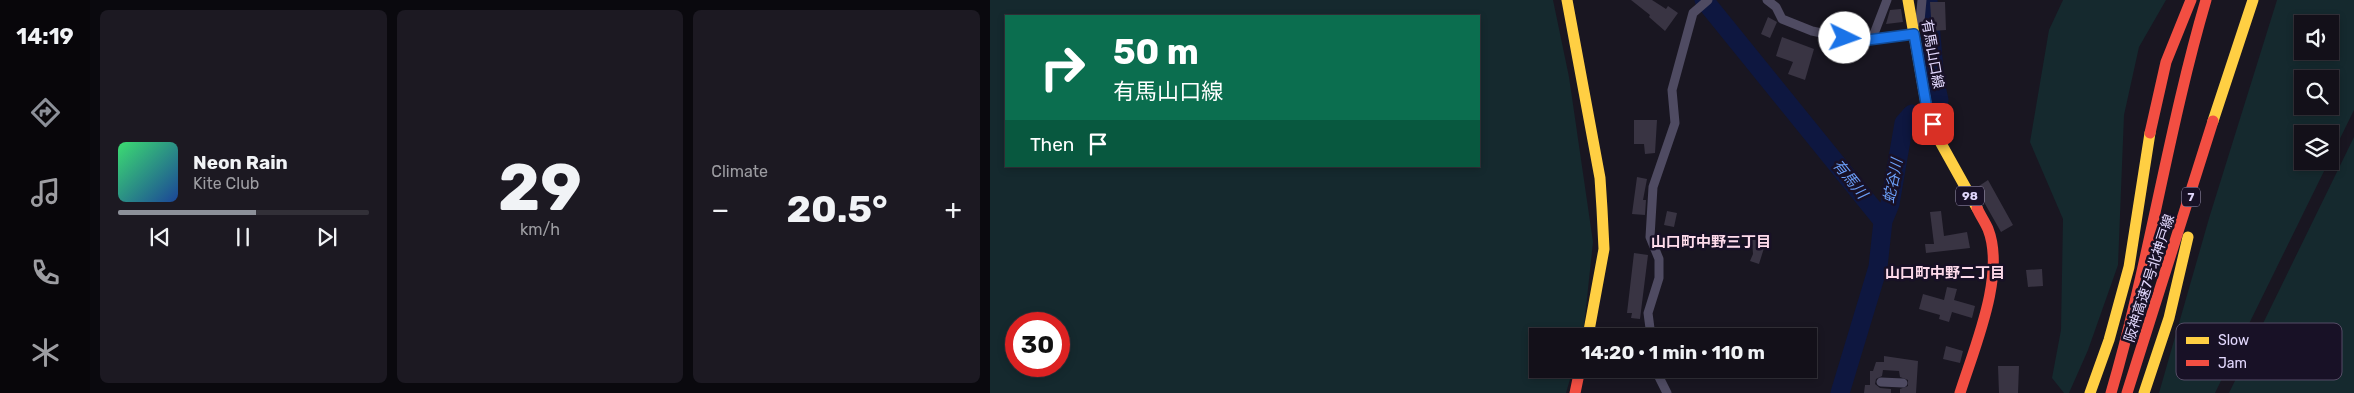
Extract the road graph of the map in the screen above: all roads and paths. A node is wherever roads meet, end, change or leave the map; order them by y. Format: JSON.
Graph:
{"nodes":[{"id":1,"x":1567,"y":0,"type":"edge"},
{"id":2,"x":1708,"y":0,"type":"edge"},
{"id":3,"x":1767,"y":0,"type":"edge"},
{"id":4,"x":1887,"y":0,"type":"edge"},
{"id":5,"x":1908,"y":0,"type":"edge"},
{"id":6,"x":1922,"y":0,"type":"edge"},
{"id":7,"x":2191,"y":0,"type":"edge"},
{"id":8,"x":2206,"y":0,"type":"edge"},
{"id":9,"x":2253,"y":0,"type":"edge"},
{"id":10,"x":1913,"y":29,"type":"junction"},
{"id":11,"x":1872,"y":39,"type":"junction"},
{"id":12,"x":2218,"y":106,"type":"junction"},
{"id":13,"x":1589,"y":328,"type":"edge"},
{"id":14,"x":1650,"y":328,"type":"edge"},
{"id":15,"x":1578,"y":378,"type":"edge"},
{"id":16,"x":1660,"y":378,"type":"edge"},
{"id":17,"x":1881,"y":382,"type":"dead end"},
{"id":18,"x":1892,"y":383,"type":"junction"},
{"id":19,"x":1902,"y":383,"type":"dead end"},
{"id":20,"x":1575,"y":393,"type":"edge"},
{"id":21,"x":1667,"y":393,"type":"edge"},
{"id":22,"x":1892,"y":393,"type":"edge"},
{"id":23,"x":1960,"y":393,"type":"edge"},
{"id":24,"x":2090,"y":393,"type":"edge"},
{"id":25,"x":2111,"y":393,"type":"edge"},
{"id":26,"x":2127,"y":393,"type":"edge"},
{"id":27,"x":2144,"y":393,"type":"edge"}],
"edges":[{"from":1,"to":13,"type":"main road"},
{"from":2,"to":14,"type":"street"},
{"from":3,"to":11,"type":"street"},
{"from":4,"to":11,"type":"street"},
{"from":5,"to":10,"type":"main road","name":"有馬山口線","number":"98"},
{"from":6,"to":10,"type":"street"},
{"from":7,"to":24,"type":"main road"},
{"from":8,"to":25,"type":"main road","name":"阪神高速7号北神戸線"},
{"from":9,"to":12,"type":"main road","name":"阪神高速7号北神戸線","number":"7"},
{"from":10,"to":11,"type":"street"},
{"from":10,"to":23,"type":"main road","name":"有馬山口線","number":"98"},
{"from":12,"to":26,"type":"main road","name":"阪神高速7号北神戸線","number":"7"},
{"from":12,"to":27,"type":"main road"},
{"from":15,"to":20,"type":"main road"},
{"from":16,"to":21,"type":"street"},
{"from":17,"to":18,"type":"street"},
{"from":18,"to":19,"type":"street"},
{"from":18,"to":22,"type":"street"}]}
